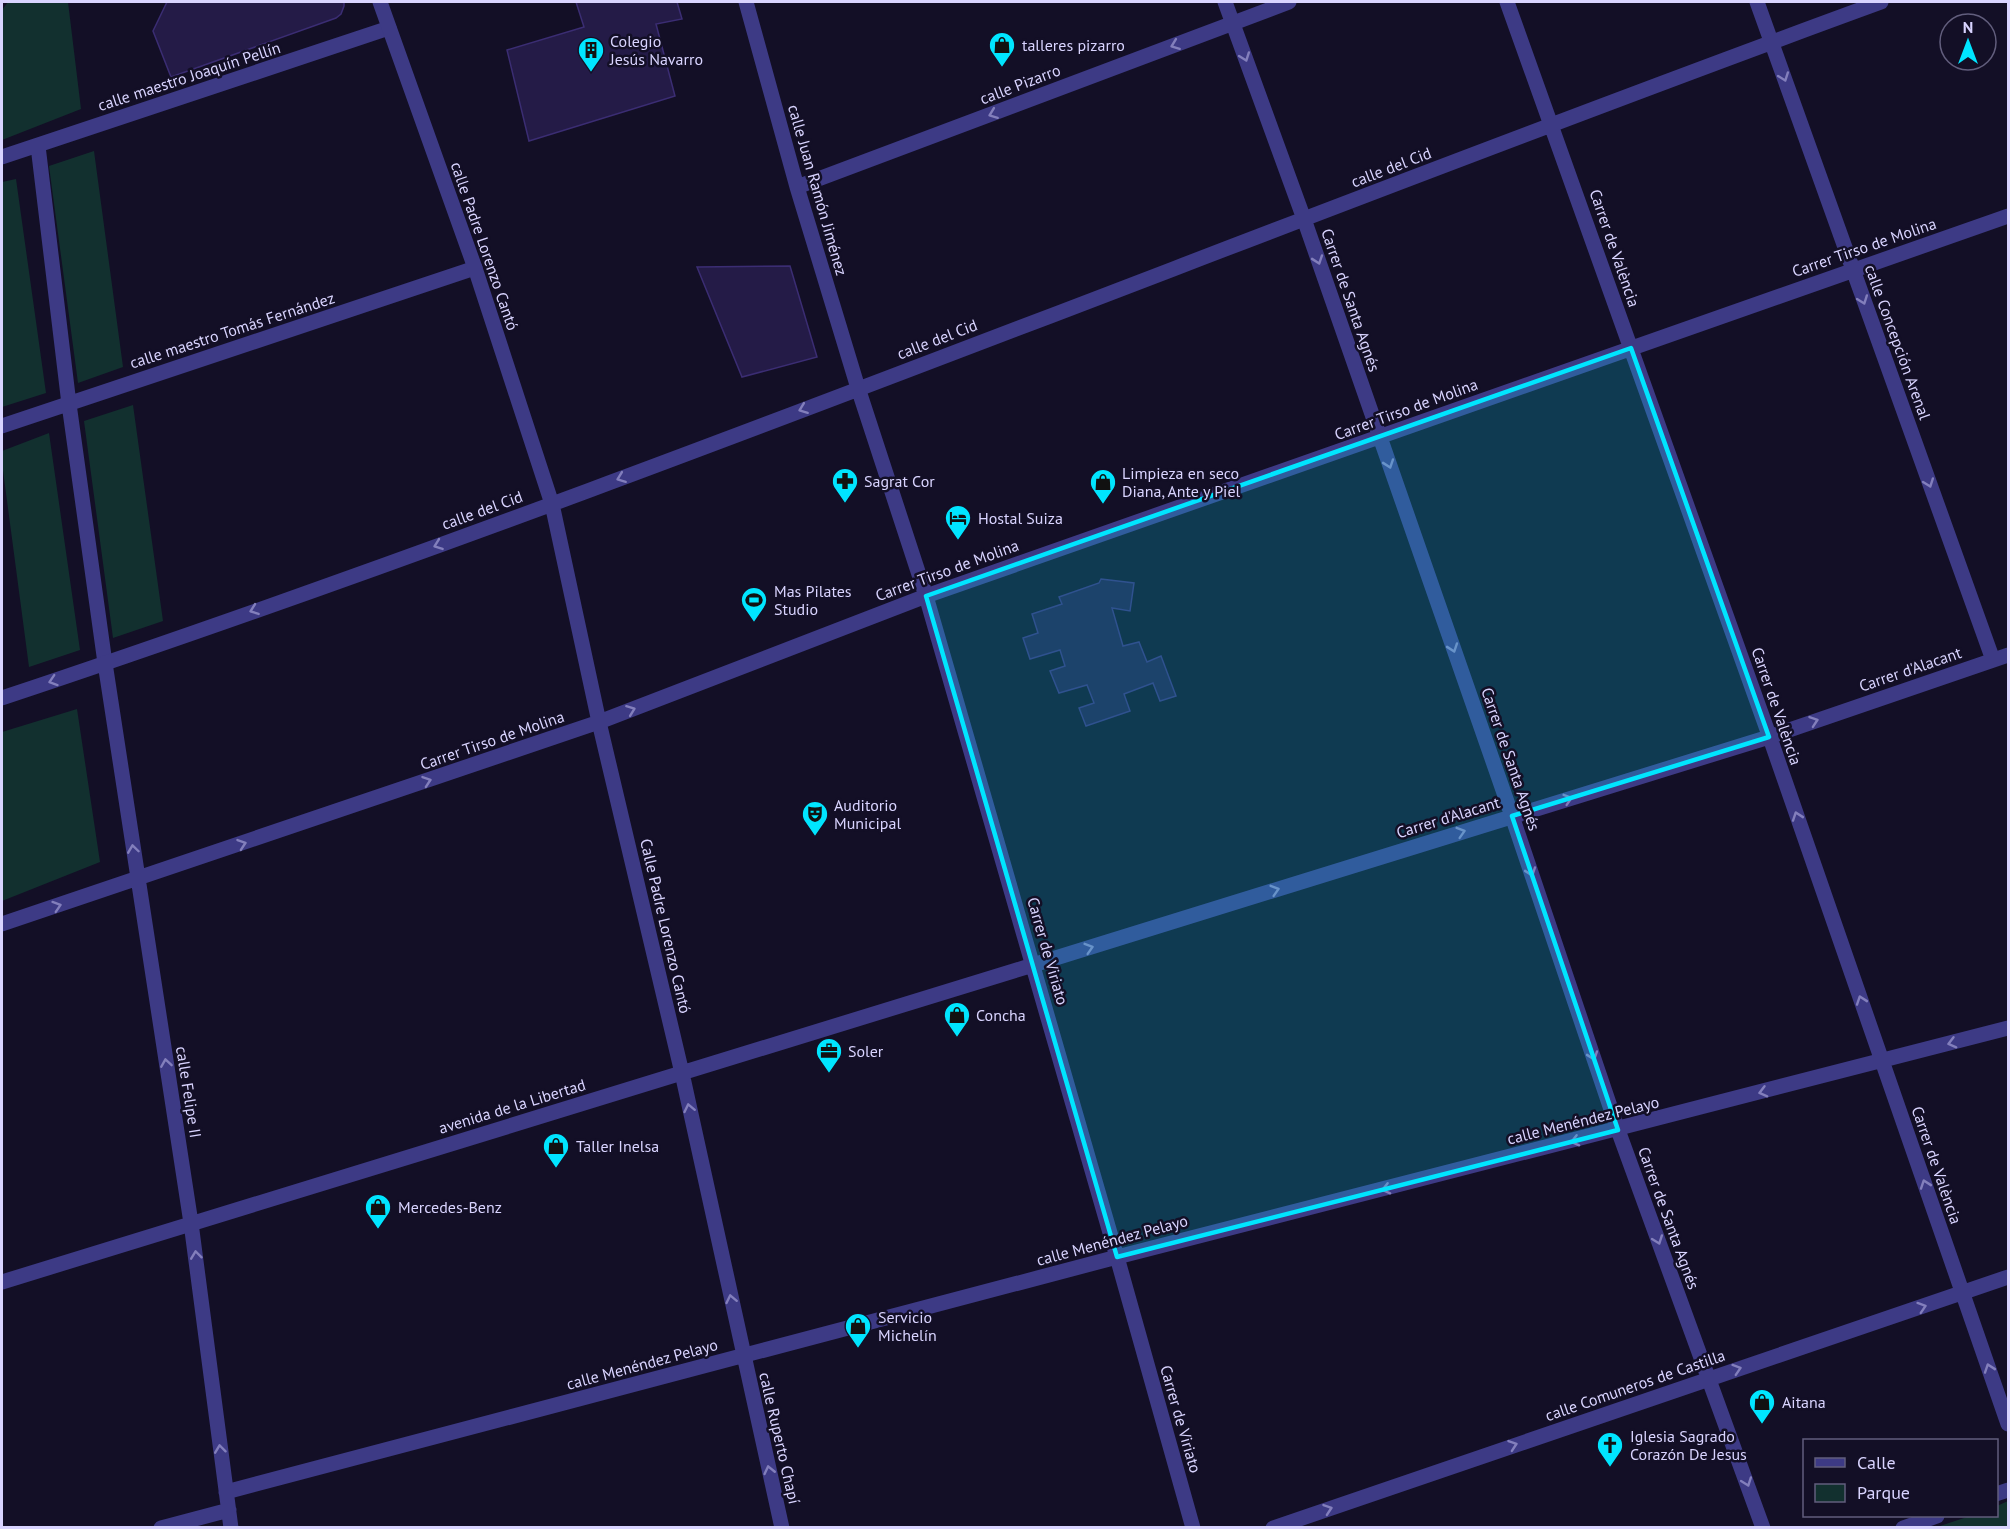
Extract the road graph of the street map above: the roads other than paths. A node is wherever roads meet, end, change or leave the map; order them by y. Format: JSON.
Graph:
{"nodes":[{"id":1,"x":380,"y":2,"type":"edge"},
{"id":2,"x":746,"y":2,"type":"edge"},
{"id":3,"x":1225,"y":2,"type":"edge"},
{"id":4,"x":1289,"y":2,"type":"edge"},
{"id":5,"x":1508,"y":2,"type":"edge"},
{"id":6,"x":1757,"y":2,"type":"edge"},
{"id":7,"x":1881,"y":2,"type":"edge"},
{"id":8,"x":1233,"y":23,"type":"junction"},
{"id":9,"x":388,"y":28,"type":"junction"},
{"id":10,"x":1771,"y":42,"type":"junction"},
{"id":11,"x":1552,"y":125,"type":"junction"},
{"id":12,"x":38,"y":146,"type":"junction"},
{"id":13,"x":2,"y":157,"type":"edge"},
{"id":14,"x":797,"y":187,"type":"junction"},
{"id":15,"x":2008,"y":216,"type":"edge"},
{"id":16,"x":1304,"y":219,"type":"junction"},
{"id":17,"x":475,"y":268,"type":"junction"},
{"id":18,"x":1853,"y":270,"type":"junction"},
{"id":19,"x":1631,"y":348,"type":"junction"},
{"id":20,"x":858,"y":388,"type":"junction"},
{"id":21,"x":69,"y":404,"type":"junction"},
{"id":22,"x":2,"y":426,"type":"edge"},
{"id":23,"x":1380,"y":437,"type":"junction"},
{"id":24,"x":552,"y":504,"type":"junction"},
{"id":25,"x":926,"y":596,"type":"junction"},
{"id":26,"x":2008,"y":655,"type":"edge"},
{"id":27,"x":1992,"y":660,"type":"junction"},
{"id":28,"x":105,"y":663,"type":"junction"},
{"id":29,"x":2,"y":698,"type":"edge"},
{"id":30,"x":599,"y":722,"type":"junction"},
{"id":31,"x":1769,"y":737,"type":"junction"},
{"id":32,"x":1512,"y":816,"type":"junction"},
{"id":33,"x":137,"y":880,"type":"junction"},
{"id":34,"x":2,"y":924,"type":"edge"},
{"id":35,"x":1033,"y":966,"type":"junction"},
{"id":36,"x":2008,"y":1028,"type":"edge"},
{"id":37,"x":1882,"y":1061,"type":"junction"},
{"id":38,"x":682,"y":1073,"type":"junction"},
{"id":39,"x":1618,"y":1130,"type":"junction"},
{"id":40,"x":191,"y":1223,"type":"junction"},
{"id":41,"x":1117,"y":1257,"type":"junction"},
{"id":42,"x":2008,"y":1277,"type":"edge"},
{"id":43,"x":2,"y":1282,"type":"edge"},
{"id":44,"x":1963,"y":1293,"type":"junction"},
{"id":45,"x":743,"y":1356,"type":"junction"},
{"id":46,"x":1709,"y":1378,"type":"junction"},
{"id":47,"x":2008,"y":1424,"type":"edge"},
{"id":48,"x":226,"y":1492,"type":"junction"},
{"id":49,"x":229,"y":1510,"type":"junction"},
{"id":50,"x":1932,"y":1517,"type":"edge"},
{"id":51,"x":161,"y":1527,"type":"edge"},
{"id":52,"x":231,"y":1527,"type":"edge"},
{"id":53,"x":782,"y":1527,"type":"edge"},
{"id":54,"x":1193,"y":1527,"type":"edge"},
{"id":55,"x":1273,"y":1527,"type":"edge"},
{"id":56,"x":1763,"y":1527,"type":"edge"},
{"id":57,"x":1904,"y":1527,"type":"edge"}],
"edges":[{"from":1,"to":9,"type":"street","name":"calle Padre Lorenzo Cantó"},
{"from":2,"to":14,"type":"street","name":"calle Juan Ramón Jiménez"},
{"from":3,"to":8,"type":"street","name":"Carrer de Santa Agnés"},
{"from":4,"to":8,"type":"street","name":"calle Pizarro"},
{"from":5,"to":11,"type":"street","name":"Carrer de València"},
{"from":6,"to":10,"type":"street","name":"calle Concepción Arenal"},
{"from":7,"to":10,"type":"street","name":"calle del Cid"},
{"from":8,"to":14,"type":"street","name":"calle Pizarro","one_way":true},
{"from":8,"to":16,"type":"street","name":"Carrer de Santa Agnés","one_way":true},
{"from":9,"to":12,"type":"street","name":"calle maestro Joaquín Pellín"},
{"from":9,"to":17,"type":"street","name":"calle Padre Lorenzo Cantó"},
{"from":10,"to":11,"type":"street","name":"calle del Cid"},
{"from":10,"to":18,"type":"street","name":"calle Concepción Arenal","one_way":true},
{"from":11,"to":16,"type":"street","name":"calle del Cid"},
{"from":11,"to":19,"type":"street","name":"Carrer de València"},
{"from":12,"to":13,"type":"street","name":"calle maestro Joaquín Pellín"},
{"from":12,"to":21,"type":"street","name":"calle Felipe II"},
{"from":14,"to":20,"type":"street","name":"calle Juan Ramón Jiménez"},
{"from":15,"to":18,"type":"street","name":"Carrer Tirso de Molina"},
{"from":16,"to":20,"type":"street","name":"calle del Cid"},
{"from":16,"to":23,"type":"street","name":"Carrer de Santa Agnés","one_way":true},
{"from":17,"to":21,"type":"street","name":"calle maestro Tomás Fernández"},
{"from":17,"to":24,"type":"street","name":"calle Padre Lorenzo Cantó"},
{"from":18,"to":19,"type":"street","name":"Carrer Tirso de Molina"},
{"from":18,"to":27,"type":"street","name":"calle Concepción Arenal","one_way":true},
{"from":19,"to":23,"type":"street","name":"Carrer Tirso de Molina"},
{"from":19,"to":31,"type":"street","name":"Carrer de València"},
{"from":20,"to":24,"type":"street","name":"calle del Cid","one_way":true},
{"from":20,"to":25,"type":"street","name":"Carrer de Viriato"},
{"from":21,"to":22,"type":"street","name":"calle maestro Tomás Fernández"},
{"from":21,"to":28,"type":"street","name":"calle Felipe II"},
{"from":23,"to":25,"type":"street","name":"Carrer Tirso de Molina"},
{"from":23,"to":32,"type":"street","name":"Carrer de Santa Agnés","one_way":true},
{"from":24,"to":28,"type":"street","name":"calle del Cid","one_way":true},
{"from":24,"to":30,"type":"street","name":"Calle Padre Lorenzo Cantó"},
{"from":30,"to":25,"type":"street","name":"Carrer Tirso de Molina","one_way":true},
{"from":25,"to":35,"type":"street","name":"Carrer de Viriato"},
{"from":26,"to":27,"type":"street","name":"Carrer d'Alacant"},
{"from":31,"to":27,"type":"street","name":"Carrer d'Alacant","one_way":true},
{"from":28,"to":29,"type":"street","name":"calle del Cid","one_way":true},
{"from":33,"to":28,"type":"street","name":"calle Felipe II","one_way":true},
{"from":33,"to":30,"type":"street","name":"Carrer Tirso de Molina","one_way":true},
{"from":30,"to":38,"type":"street","name":"Calle Padre Lorenzo Cantó"},
{"from":32,"to":31,"type":"street","name":"Carrer d'Alacant","one_way":true},
{"from":37,"to":31,"type":"street","name":"Carrer de València","one_way":true},
{"from":35,"to":32,"type":"street","name":"Carrer d'Alacant","one_way":true},
{"from":32,"to":39,"type":"street","name":"Carrer de Santa Agnés","one_way":true},
{"from":34,"to":33,"type":"street","name":"Carrer Tirso de Molina","one_way":true},
{"from":40,"to":33,"type":"street","name":"calle Felipe II","one_way":true},
{"from":35,"to":38,"type":"street","name":"avenida de la Libertad"},
{"from":35,"to":41,"type":"street","name":"Carrer de Viriato"},
{"from":36,"to":37,"type":"street","name":"calle Menéndez Pelayo","one_way":true},
{"from":37,"to":39,"type":"street","name":"calle Menéndez Pelayo","one_way":true},
{"from":44,"to":37,"type":"street","name":"Carrer de València","one_way":true},
{"from":38,"to":40,"type":"street","name":"avenida de la Libertad"},
{"from":45,"to":38,"type":"street","name":"Calle Padre Lorenzo Cantó","one_way":true},
{"from":39,"to":41,"type":"street","name":"calle Menéndez Pelayo","one_way":true},
{"from":39,"to":46,"type":"street","name":"Carrer de Santa Agnés","one_way":true},
{"from":40,"to":43,"type":"street","name":"avenida de la Libertad"},
{"from":48,"to":40,"type":"street","name":"calle Felipe II","one_way":true},
{"from":41,"to":45,"type":"street","name":"calle Menéndez Pelayo"},
{"from":41,"to":54,"type":"street","name":"Carrer de Viriato"},
{"from":42,"to":44,"type":"street","name":"calle Comuneros de Castilla"},
{"from":46,"to":44,"type":"street","name":"calle Comuneros de Castilla","one_way":true},
{"from":47,"to":44,"type":"street","name":"Carrer de València","one_way":true},
{"from":45,"to":48,"type":"street","name":"calle Menéndez Pelayo"},
{"from":53,"to":45,"type":"street","name":"calle Ruperto Chapí","one_way":true},
{"from":55,"to":46,"type":"street","name":"calle Comuneros de Castilla","one_way":true},
{"from":46,"to":56,"type":"street","name":"Carrer de Santa Agnés","one_way":true},
{"from":48,"to":49,"type":"street","name":"calle Felipe II"},
{"from":49,"to":51,"type":"street"},
{"from":49,"to":52,"type":"street","name":"calle Felipe II"},
{"from":50,"to":57,"type":"street"}]}
